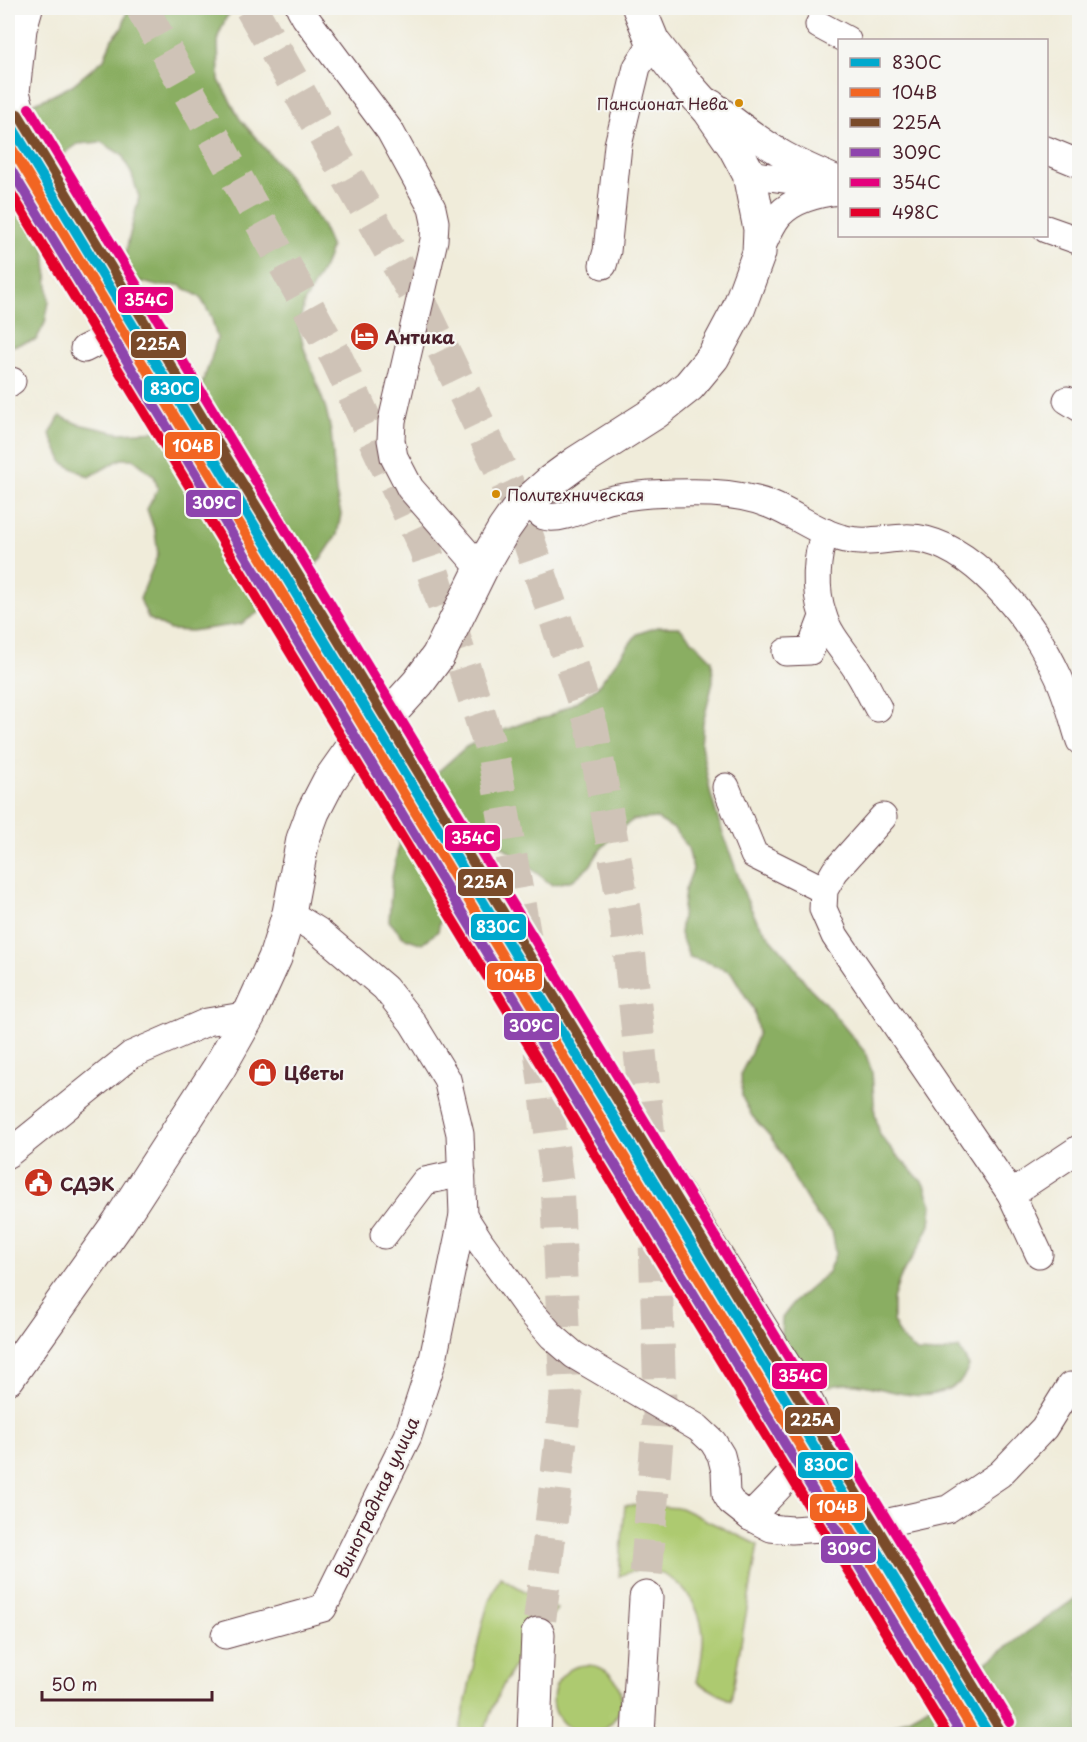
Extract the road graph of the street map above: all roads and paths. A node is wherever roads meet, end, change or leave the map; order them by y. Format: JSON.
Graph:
{"nodes":[{"id":1,"x":29,"y":8,"type":"edge"},
{"id":2,"x":300,"y":8,"type":"edge"},
{"id":3,"x":639,"y":8,"type":"edge"},
{"id":4,"x":819,"y":25,"type":"dead end"},
{"id":5,"x":845,"y":39,"type":"edge"},
{"id":6,"x":653,"y":42,"type":"junction"},
{"id":7,"x":685,"y":83,"type":"junction"},
{"id":8,"x":1048,"y":150,"type":"edge"},
{"id":9,"x":1080,"y":164,"type":"edge"},
{"id":10,"x":749,"y":174,"type":"junction"},
{"id":11,"x":838,"y":180,"type":"edge"},
{"id":12,"x":838,"y":189,"type":"edge"},
{"id":13,"x":838,"y":190,"type":"edge"},
{"id":14,"x":1048,"y":229,"type":"edge"},
{"id":15,"x":1080,"y":241,"type":"edge"},
{"id":16,"x":759,"y":253,"type":"junction"},
{"id":17,"x":603,"y":265,"type":"dead end"},
{"id":18,"x":84,"y":349,"type":"dead end"},
{"id":19,"x":528,"y":500,"type":"junction"},
{"id":20,"x":825,"y":532,"type":"junction"},
{"id":21,"x":482,"y":569,"type":"junction"},
{"id":22,"x":823,"y":617,"type":"junction"},
{"id":23,"x":786,"y":652,"type":"dead end"},
{"id":24,"x":878,"y":708,"type":"dead end"},
{"id":25,"x":1080,"y":741,"type":"edge"},
{"id":26,"x":726,"y":788,"type":"dead end"},
{"id":27,"x":883,"y":817,"type":"dead end"},
{"id":28,"x":824,"y":890,"type":"junction"},
{"id":29,"x":289,"y":913,"type":"junction"},
{"id":30,"x":249,"y":1015,"type":"junction"},
{"id":31,"x":585,"y":1040,"type":"dead end"},
{"id":32,"x":1080,"y":1148,"type":"edge"},
{"id":33,"x":8,"y":1155,"type":"edge"},
{"id":34,"x":462,"y":1173,"type":"junction"},
{"id":35,"x":1011,"y":1194,"type":"junction"},
{"id":36,"x":463,"y":1215,"type":"junction"},
{"id":37,"x":384,"y":1235,"type":"dead end"},
{"id":38,"x":1039,"y":1254,"type":"dead end"},
{"id":39,"x":10,"y":1370,"type":"edge"},
{"id":40,"x":1070,"y":1386,"type":"dead end"},
{"id":41,"x":750,"y":1516,"type":"junction"},
{"id":42,"x":646,"y":1598,"type":"tunnel mouth"},
{"id":43,"x":538,"y":1634,"type":"tunnel mouth"},
{"id":44,"x":225,"y":1635,"type":"dead end"},
{"id":45,"x":534,"y":1734,"type":"edge"},
{"id":46,"x":638,"y":1734,"type":"edge"}],
"edges":[{"from":1,"to":18,"type":"street"},
{"from":2,"to":21,"type":"street"},
{"from":3,"to":6,"type":"main road"},
{"from":4,"to":5,"type":"street"},
{"from":6,"to":7,"type":"main road"},
{"from":6,"to":17,"type":"street"},
{"from":7,"to":10,"type":"main road"},
{"from":7,"to":11,"type":"street"},
{"from":8,"to":9,"type":"street"},
{"from":10,"to":12,"type":"street"},
{"from":10,"to":16,"type":"main road"},
{"from":13,"to":16,"type":"street"},
{"from":14,"to":15,"type":"street"},
{"from":16,"to":19,"type":"main road"},
{"from":19,"to":20,"type":"street"},
{"from":19,"to":21,"type":"main road"},
{"from":20,"to":22,"type":"street"},
{"from":20,"to":25,"type":"street"},
{"from":21,"to":29,"type":"main road"},
{"from":22,"to":23,"type":"street"},
{"from":22,"to":24,"type":"street"},
{"from":26,"to":28,"type":"street"},
{"from":27,"to":28,"type":"street"},
{"from":28,"to":35,"type":"street"},
{"from":29,"to":30,"type":"main road"},
{"from":29,"to":34,"type":"street","name":"Виноградная улица"},
{"from":30,"to":33,"type":"street"},
{"from":30,"to":39,"type":"main road"},
{"from":31,"to":41,"type":"street"},
{"from":32,"to":35,"type":"street"},
{"from":34,"to":36,"type":"street","name":"Виноградная улица"},
{"from":34,"to":37,"type":"street"},
{"from":35,"to":38,"type":"street"},
{"from":36,"to":41,"type":"street"},
{"from":36,"to":44,"type":"street","name":"Виноградная улица"},
{"from":40,"to":41,"type":"street"},
{"from":42,"to":46,"type":"main road"},
{"from":43,"to":45,"type":"main road"}]}
